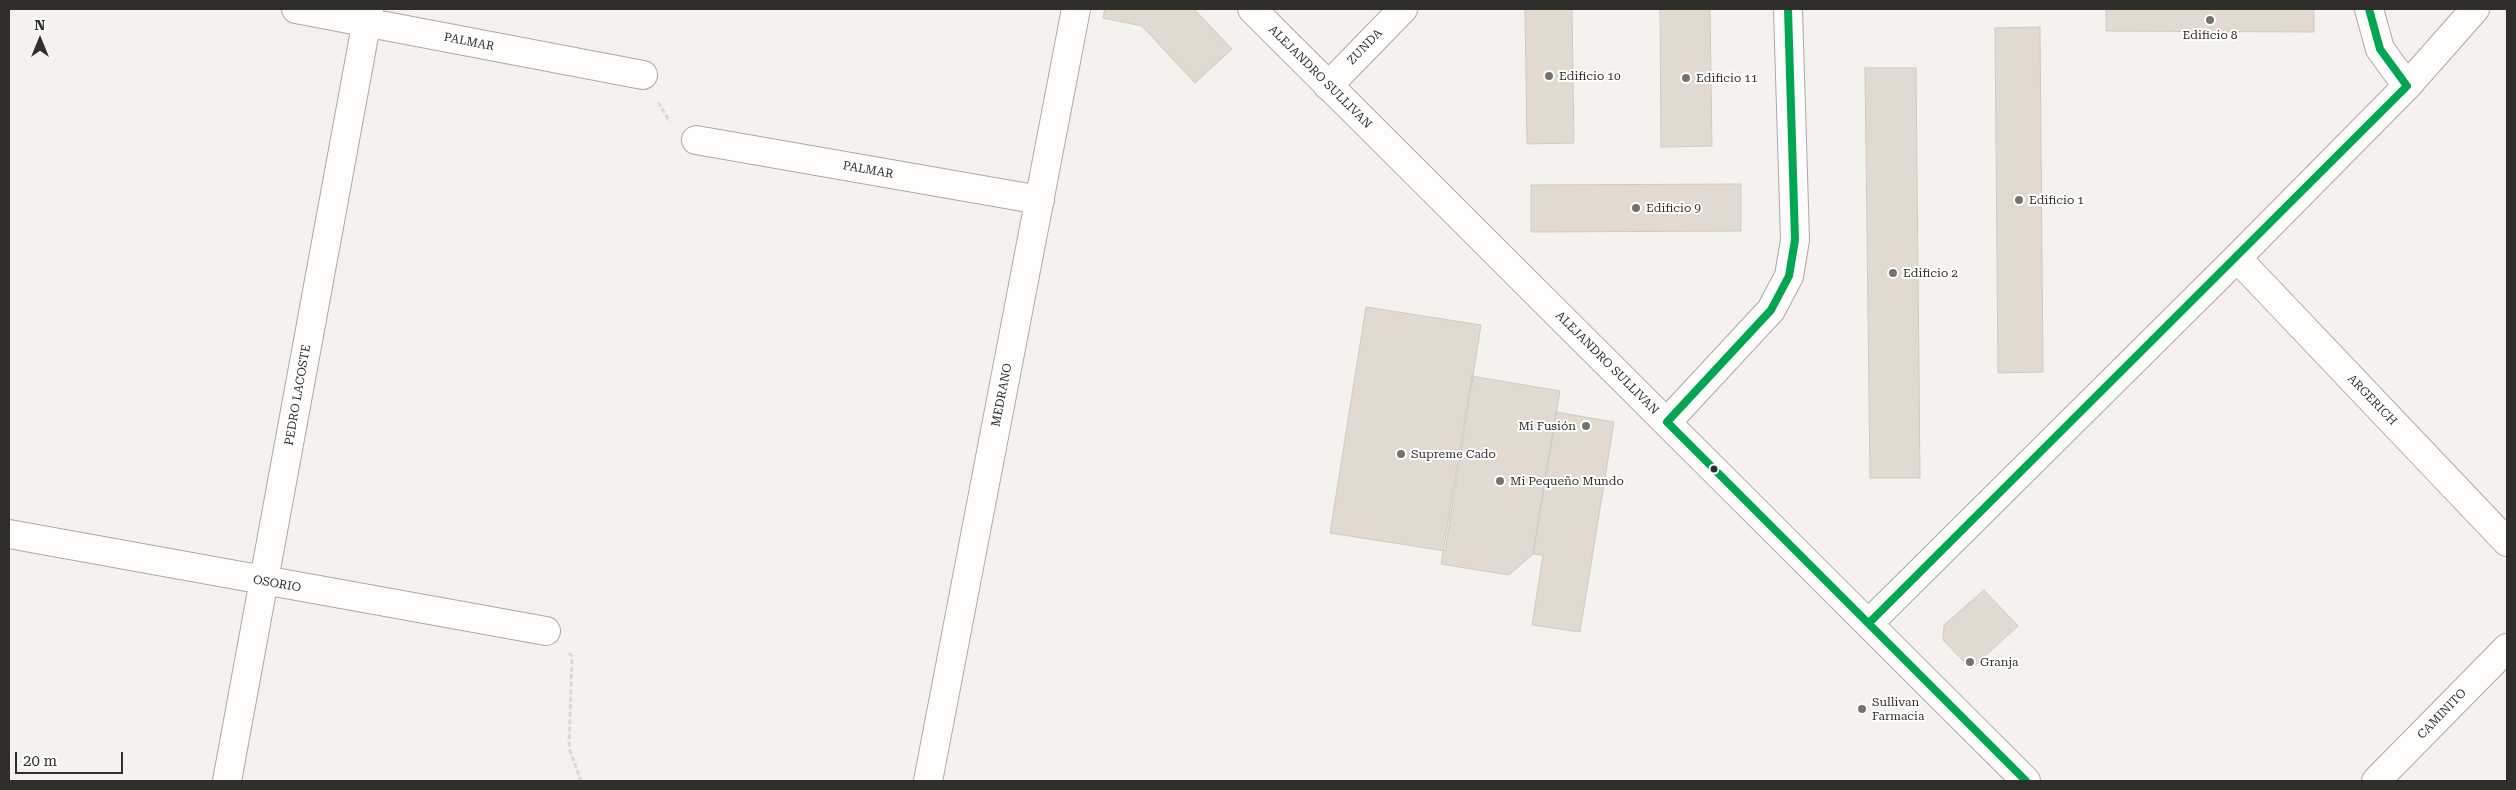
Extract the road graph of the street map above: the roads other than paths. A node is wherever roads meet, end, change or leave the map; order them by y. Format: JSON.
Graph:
{"nodes":[{"id":1,"x":296,"y":9,"type":"edge"},
{"id":2,"x":1076,"y":9,"type":"edge"},
{"id":3,"x":1252,"y":9,"type":"edge"},
{"id":4,"x":1402,"y":9,"type":"edge"},
{"id":5,"x":1788,"y":9,"type":"edge"},
{"id":6,"x":2369,"y":9,"type":"edge"},
{"id":7,"x":2475,"y":9,"type":"edge"},
{"id":8,"x":368,"y":15,"type":"edge"},
{"id":9,"x":642,"y":75,"type":"road end"},
{"id":10,"x":1328,"y":86,"type":"junction"},
{"id":11,"x":2407,"y":86,"type":"junction"},
{"id":12,"x":696,"y":140,"type":"road end"},
{"id":13,"x":1040,"y":200,"type":"junction"},
{"id":14,"x":2237,"y":258,"type":"junction"},
{"id":15,"x":1667,"y":422,"type":"junction"},
{"id":16,"x":9,"y":534,"type":"edge"},
{"id":17,"x":2507,"y":542,"type":"edge"},
{"id":18,"x":264,"y":582,"type":"junction"},
{"id":19,"x":1868,"y":624,"type":"junction"},
{"id":20,"x":546,"y":631,"type":"road end"},
{"id":21,"x":2507,"y":648,"type":"edge"},
{"id":22,"x":227,"y":781,"type":"edge"},
{"id":23,"x":928,"y":781,"type":"edge"},
{"id":24,"x":2026,"y":781,"type":"edge"},
{"id":25,"x":2376,"y":781,"type":"edge"}],
"edges":[{"from":1,"to":8,"type":"street","name":"PALMAR"},
{"from":2,"to":13,"type":"street","name":"MEDRANO"},
{"from":3,"to":10,"type":"street","name":"ALEJANDRO SULLIVAN"},
{"from":4,"to":10,"type":"street","name":"ZUNDA"},
{"from":5,"to":15,"type":"street"},
{"from":6,"to":11,"type":"street"},
{"from":7,"to":11,"type":"street"},
{"from":8,"to":9,"type":"street","name":"PALMAR"},
{"from":8,"to":18,"type":"street","name":"PEDRO LACOSTE"},
{"from":10,"to":15,"type":"street","name":"ALEJANDRO SULLIVAN"},
{"from":11,"to":14,"type":"street"},
{"from":12,"to":13,"type":"street","name":"PALMAR"},
{"from":13,"to":23,"type":"street","name":"MEDRANO"},
{"from":14,"to":17,"type":"street","name":"ARGERICH"},
{"from":14,"to":19,"type":"street"},
{"from":15,"to":19,"type":"street","name":"ALEJANDRO SULLIVAN"},
{"from":16,"to":18,"type":"street","name":"OSORIO"},
{"from":18,"to":20,"type":"street","name":"OSORIO"},
{"from":18,"to":22,"type":"street","name":"PEDRO LACOSTE"},
{"from":19,"to":24,"type":"street","name":"ALEJANDRO SULLIVAN"},
{"from":21,"to":25,"type":"street","name":"CAMINITO"}]}
